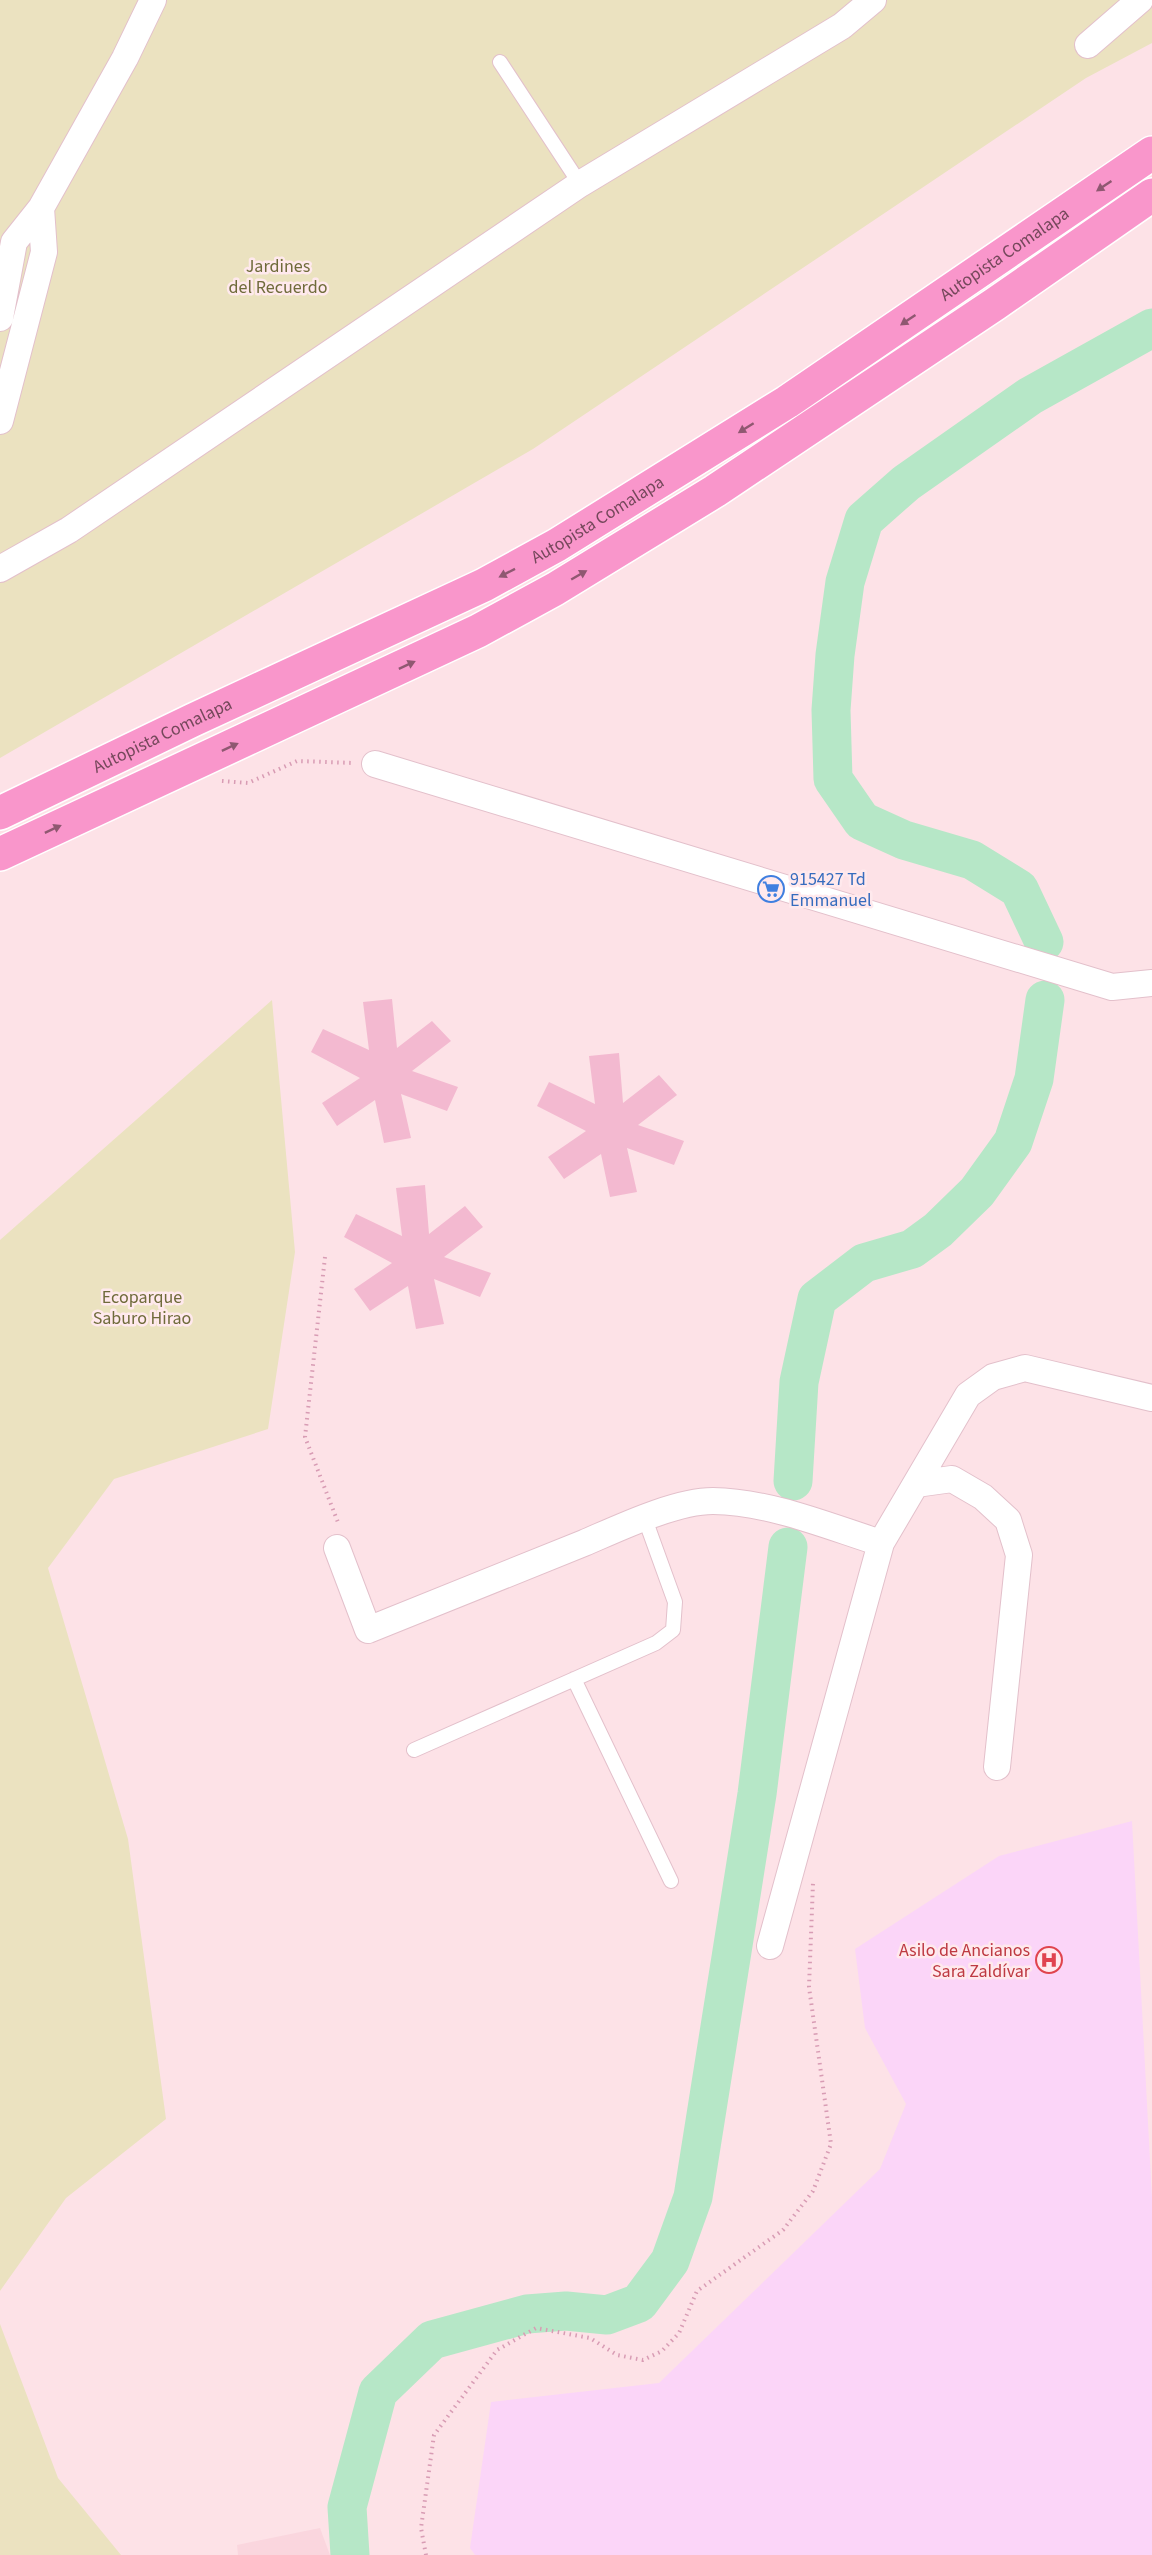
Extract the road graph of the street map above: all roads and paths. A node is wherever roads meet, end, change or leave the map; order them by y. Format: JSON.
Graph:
{"nodes":[{"id":1,"x":153,"y":0,"type":"edge"},
{"id":2,"x":873,"y":0,"type":"edge"},
{"id":3,"x":1140,"y":0,"type":"edge"},
{"id":4,"x":1088,"y":45,"type":"dead end"},
{"id":5,"x":500,"y":62,"type":"dead end"},
{"id":6,"x":1152,"y":153,"type":"edge"},
{"id":7,"x":580,"y":184,"type":"junction"},
{"id":8,"x":1152,"y":195,"type":"edge"},
{"id":9,"x":40,"y":208,"type":"junction"},
{"id":10,"x":0,"y":318,"type":"edge"},
{"id":11,"x":0,"y":421,"type":"edge"},
{"id":12,"x":0,"y":569,"type":"edge"},
{"id":13,"x":375,"y":764,"type":"joint"},
{"id":14,"x":215,"y":781,"type":"dead end"},
{"id":15,"x":0,"y":813,"type":"edge"},
{"id":16,"x":0,"y":854,"type":"edge"},
{"id":17,"x":1152,"y":983,"type":"edge"},
{"id":18,"x":325,"y":1257,"type":"dead end"},
{"id":19,"x":1152,"y":1398,"type":"edge"},
{"id":20,"x":916,"y":1484,"type":"junction"},
{"id":21,"x":645,"y":1519,"type":"junction"},
{"id":22,"x":881,"y":1543,"type":"junction"},
{"id":23,"x":337,"y":1548,"type":"joint"},
{"id":24,"x":574,"y":1679,"type":"junction"},
{"id":25,"x":414,"y":1750,"type":"dead end"},
{"id":26,"x":998,"y":1767,"type":"dead end"},
{"id":27,"x":815,"y":1874,"type":"dead end"},
{"id":28,"x":671,"y":1881,"type":"dead end"},
{"id":29,"x":770,"y":1946,"type":"dead end"},
{"id":30,"x":426,"y":2555,"type":"edge"}],
"edges":[{"from":1,"to":9,"type":"street"},
{"from":2,"to":7,"type":"street"},
{"from":3,"to":4,"type":"street"},
{"from":5,"to":7,"type":"lane"},
{"from":6,"to":15,"type":"highway","name":"Autopista Comalapa","one_way":true},
{"from":7,"to":12,"type":"street"},
{"from":16,"to":8,"type":"highway","name":"Autopista Comalapa","one_way":true},
{"from":9,"to":10,"type":"street"},
{"from":9,"to":11,"type":"street"},
{"from":13,"to":14,"type":"path"},
{"from":13,"to":17,"type":"street"},
{"from":18,"to":23,"type":"path"},
{"from":19,"to":20,"type":"street"},
{"from":20,"to":22,"type":"street"},
{"from":20,"to":26,"type":"street"},
{"from":21,"to":22,"type":"street"},
{"from":21,"to":23,"type":"street"},
{"from":21,"to":24,"type":"lane"},
{"from":22,"to":29,"type":"street"},
{"from":24,"to":25,"type":"lane"},
{"from":24,"to":28,"type":"lane"},
{"from":27,"to":30,"type":"path"}]}
